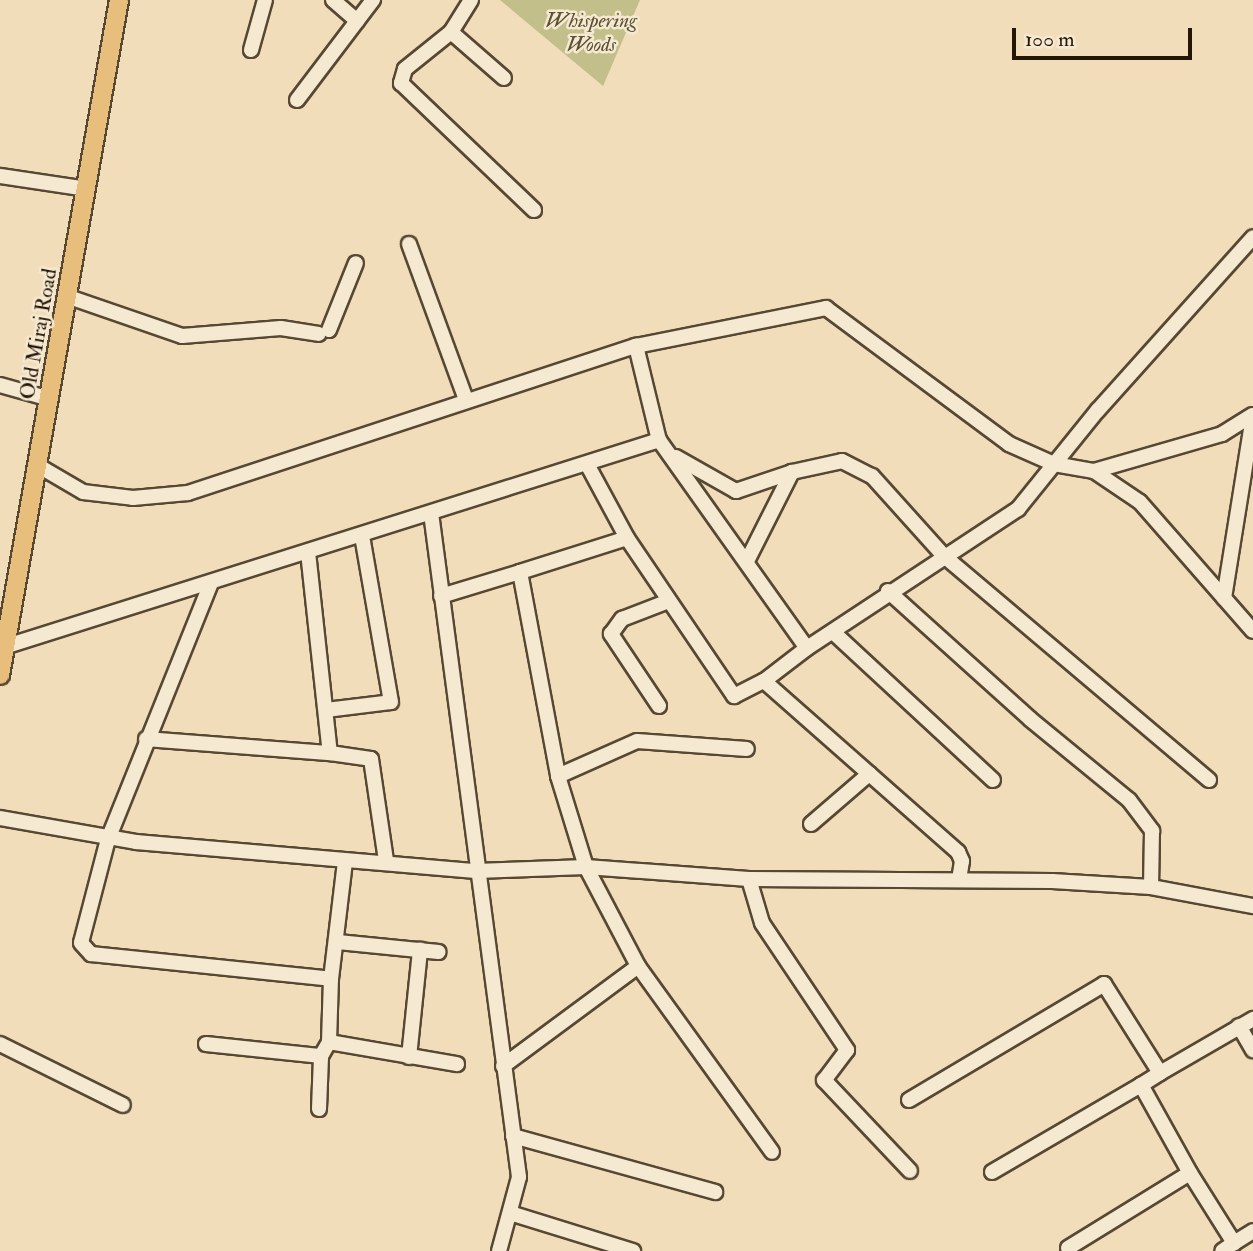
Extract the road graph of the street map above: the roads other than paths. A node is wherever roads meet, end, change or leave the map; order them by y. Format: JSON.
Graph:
{"nodes":[{"id":1,"x":119,"y":0,"type":"edge"},
{"id":2,"x":265,"y":0,"type":"edge"},
{"id":3,"x":333,"y":0,"type":"edge"},
{"id":4,"x":373,"y":0,"type":"edge"},
{"id":5,"x":471,"y":0,"type":"edge"},
{"id":6,"x":357,"y":21,"type":"junction"},
{"id":7,"x":451,"y":32,"type":"junction"},
{"id":8,"x":251,"y":50,"type":"dead end"},
{"id":9,"x":504,"y":78,"type":"dead end"},
{"id":10,"x":297,"y":100,"type":"dead end"},
{"id":11,"x":0,"y":176,"type":"edge"},
{"id":12,"x":87,"y":189,"type":"junction"},
{"id":13,"x":534,"y":211,"type":"dead end"},
{"id":14,"x":1253,"y":237,"type":"edge"},
{"id":15,"x":409,"y":244,"type":"dead end"},
{"id":16,"x":356,"y":263,"type":"dead end"},
{"id":17,"x":69,"y":297,"type":"junction"},
{"id":18,"x":636,"y":346,"type":"junction"},
{"id":19,"x":0,"y":385,"type":"edge"},
{"id":20,"x":50,"y":399,"type":"junction"},
{"id":21,"x":466,"y":400,"type":"junction"},
{"id":22,"x":1252,"y":418,"type":"edge"},
{"id":23,"x":664,"y":446,"type":"junction"},
{"id":24,"x":587,"y":464,"type":"junction"},
{"id":25,"x":1054,"y":464,"type":"junction"},
{"id":26,"x":37,"y":465,"type":"junction"},
{"id":27,"x":1094,"y":471,"type":"junction"},
{"id":28,"x":792,"y":472,"type":"junction"},
{"id":29,"x":431,"y":513,"type":"junction"},
{"id":30,"x":362,"y":535,"type":"junction"},
{"id":31,"x":627,"y":538,"type":"junction"},
{"id":32,"x":309,"y":552,"type":"junction"},
{"id":33,"x":944,"y":556,"type":"junction"},
{"id":34,"x":747,"y":561,"type":"junction"},
{"id":35,"x":520,"y":572,"type":"junction"},
{"id":36,"x":211,"y":583,"type":"junction"},
{"id":37,"x":888,"y":591,"type":"junction"},
{"id":38,"x":441,"y":596,"type":"junction"},
{"id":39,"x":1224,"y":598,"type":"junction"},
{"id":40,"x":669,"y":601,"type":"junction"},
{"id":41,"x":1253,"y":631,"type":"edge"},
{"id":42,"x":832,"y":632,"type":"junction"},
{"id":43,"x":8,"y":646,"type":"junction"},
{"id":44,"x":807,"y":648,"type":"junction"},
{"id":45,"x":0,"y":675,"type":"edge"},
{"id":46,"x":764,"y":681,"type":"junction"},
{"id":47,"x":659,"y":706,"type":"dead end"},
{"id":48,"x":326,"y":710,"type":"junction"},
{"id":49,"x":146,"y":739,"type":"junction"},
{"id":50,"x":747,"y":749,"type":"dead end"},
{"id":51,"x":330,"y":753,"type":"junction"},
{"id":52,"x":869,"y":774,"type":"junction"},
{"id":53,"x":558,"y":776,"type":"junction"},
{"id":54,"x":993,"y":780,"type":"dead end"},
{"id":55,"x":1209,"y":780,"type":"dead end"},
{"id":56,"x":0,"y":818,"type":"edge"},
{"id":57,"x":811,"y":824,"type":"dead end"},
{"id":58,"x":108,"y":839,"type":"junction"},
{"id":59,"x":345,"y":861,"type":"junction"},
{"id":60,"x":387,"y":861,"type":"junction"},
{"id":61,"x":586,"y":867,"type":"junction"},
{"id":62,"x":476,"y":871,"type":"junction"},
{"id":63,"x":749,"y":879,"type":"junction"},
{"id":64,"x":960,"y":879,"type":"junction"},
{"id":65,"x":1151,"y":887,"type":"junction"},
{"id":66,"x":1253,"y":906,"type":"edge"},
{"id":67,"x":338,"y":942,"type":"junction"},
{"id":68,"x":420,"y":950,"type":"junction"},
{"id":69,"x":439,"y":952,"type":"dead end"},
{"id":70,"x":638,"y":967,"type":"junction"},
{"id":71,"x":331,"y":979,"type":"junction"},
{"id":72,"x":1253,"y":1019,"type":"edge"},
{"id":73,"x":1239,"y":1026,"type":"junction"},
{"id":74,"x":330,"y":1042,"type":"junction"},
{"id":75,"x":0,"y":1044,"type":"edge"},
{"id":76,"x":206,"y":1044,"type":"dead end"},
{"id":77,"x":1253,"y":1050,"type":"edge"},
{"id":78,"x":321,"y":1056,"type":"junction"},
{"id":79,"x":409,"y":1057,"type":"junction"},
{"id":80,"x":457,"y":1064,"type":"dead end"},
{"id":81,"x":503,"y":1066,"type":"junction"},
{"id":82,"x":1160,"y":1073,"type":"junction"},
{"id":83,"x":1141,"y":1086,"type":"junction"},
{"id":84,"x":909,"y":1100,"type":"dead end"},
{"id":85,"x":122,"y":1105,"type":"dead end"},
{"id":86,"x":319,"y":1109,"type":"dead end"},
{"id":87,"x":513,"y":1136,"type":"junction"},
{"id":88,"x":772,"y":1152,"type":"dead end"},
{"id":89,"x":910,"y":1171,"type":"dead end"},
{"id":90,"x":992,"y":1171,"type":"dead end"},
{"id":91,"x":1191,"y":1173,"type":"junction"},
{"id":92,"x":716,"y":1192,"type":"dead end"},
{"id":93,"x":510,"y":1213,"type":"junction"},
{"id":94,"x":1253,"y":1231,"type":"edge"},
{"id":95,"x":1228,"y":1247,"type":"edge"},
{"id":96,"x":1068,"y":1248,"type":"dead end"},
{"id":97,"x":499,"y":1251,"type":"edge"},
{"id":98,"x":633,"y":1251,"type":"edge"}],
"edges":[{"from":1,"to":12,"type":"main road","name":"Old Miraj Road"},
{"from":2,"to":8,"type":"street"},
{"from":3,"to":6,"type":"street"},
{"from":4,"to":6,"type":"street"},
{"from":5,"to":7,"type":"street"},
{"from":6,"to":10,"type":"street"},
{"from":7,"to":9,"type":"street"},
{"from":7,"to":13,"type":"street"},
{"from":11,"to":12,"type":"street"},
{"from":12,"to":17,"type":"main road","name":"Old Miraj Road"},
{"from":14,"to":25,"type":"street"},
{"from":15,"to":21,"type":"street"},
{"from":16,"to":17,"type":"street"},
{"from":17,"to":20,"type":"main road","name":"Old Miraj Road"},
{"from":18,"to":21,"type":"street"},
{"from":18,"to":23,"type":"street"},
{"from":18,"to":25,"type":"street"},
{"from":19,"to":20,"type":"street"},
{"from":20,"to":26,"type":"main road","name":"Old Miraj Road"},
{"from":21,"to":26,"type":"street"},
{"from":22,"to":27,"type":"street"},
{"from":22,"to":39,"type":"street"},
{"from":23,"to":24,"type":"street"},
{"from":23,"to":28,"type":"street"},
{"from":23,"to":34,"type":"street"},
{"from":24,"to":29,"type":"street"},
{"from":24,"to":31,"type":"street"},
{"from":25,"to":27,"type":"street"},
{"from":25,"to":33,"type":"street"},
{"from":26,"to":43,"type":"main road","name":"Old Miraj Road"},
{"from":27,"to":39,"type":"street"},
{"from":28,"to":33,"type":"street"},
{"from":28,"to":34,"type":"street"},
{"from":29,"to":30,"type":"street"},
{"from":29,"to":38,"type":"street"},
{"from":30,"to":32,"type":"street"},
{"from":30,"to":48,"type":"street"},
{"from":31,"to":35,"type":"street"},
{"from":31,"to":40,"type":"street"},
{"from":32,"to":36,"type":"street"},
{"from":32,"to":48,"type":"street"},
{"from":33,"to":37,"type":"street"},
{"from":33,"to":55,"type":"street"},
{"from":34,"to":44,"type":"street"},
{"from":35,"to":38,"type":"street"},
{"from":35,"to":53,"type":"street"},
{"from":36,"to":43,"type":"street"},
{"from":36,"to":49,"type":"street"},
{"from":37,"to":42,"type":"street"},
{"from":37,"to":65,"type":"street"},
{"from":38,"to":62,"type":"street"},
{"from":39,"to":41,"type":"street"},
{"from":40,"to":46,"type":"street"},
{"from":40,"to":47,"type":"street"},
{"from":42,"to":44,"type":"street"},
{"from":42,"to":54,"type":"street"},
{"from":43,"to":45,"type":"main road","name":"Old Miraj Road"},
{"from":44,"to":46,"type":"street"},
{"from":46,"to":52,"type":"street"},
{"from":48,"to":51,"type":"street"},
{"from":49,"to":51,"type":"street"},
{"from":49,"to":58,"type":"street"},
{"from":50,"to":53,"type":"street"},
{"from":51,"to":60,"type":"street"},
{"from":52,"to":57,"type":"street"},
{"from":52,"to":64,"type":"street"},
{"from":53,"to":61,"type":"street"},
{"from":56,"to":58,"type":"street"},
{"from":58,"to":59,"type":"street"},
{"from":58,"to":71,"type":"street"},
{"from":59,"to":60,"type":"street"},
{"from":59,"to":67,"type":"street"},
{"from":60,"to":62,"type":"street"},
{"from":61,"to":62,"type":"street"},
{"from":61,"to":63,"type":"street"},
{"from":61,"to":70,"type":"street"},
{"from":62,"to":81,"type":"street"},
{"from":63,"to":64,"type":"street"},
{"from":63,"to":89,"type":"street"},
{"from":64,"to":65,"type":"street"},
{"from":65,"to":66,"type":"street"},
{"from":67,"to":68,"type":"street"},
{"from":67,"to":71,"type":"street"},
{"from":68,"to":69,"type":"street"},
{"from":68,"to":79,"type":"street"},
{"from":70,"to":81,"type":"street"},
{"from":70,"to":88,"type":"street"},
{"from":71,"to":74,"type":"street"},
{"from":72,"to":73,"type":"street"},
{"from":73,"to":77,"type":"street"},
{"from":73,"to":82,"type":"street"},
{"from":74,"to":78,"type":"street"},
{"from":74,"to":79,"type":"street"},
{"from":75,"to":85,"type":"street"},
{"from":76,"to":78,"type":"street"},
{"from":78,"to":86,"type":"street"},
{"from":79,"to":80,"type":"street"},
{"from":81,"to":87,"type":"street"},
{"from":82,"to":83,"type":"street"},
{"from":82,"to":84,"type":"street"},
{"from":83,"to":90,"type":"street"},
{"from":83,"to":91,"type":"street"},
{"from":87,"to":92,"type":"street"},
{"from":87,"to":93,"type":"street"},
{"from":91,"to":95,"type":"street"},
{"from":91,"to":96,"type":"street"},
{"from":93,"to":97,"type":"street"},
{"from":93,"to":98,"type":"street"},
{"from":94,"to":95,"type":"street"}]}
